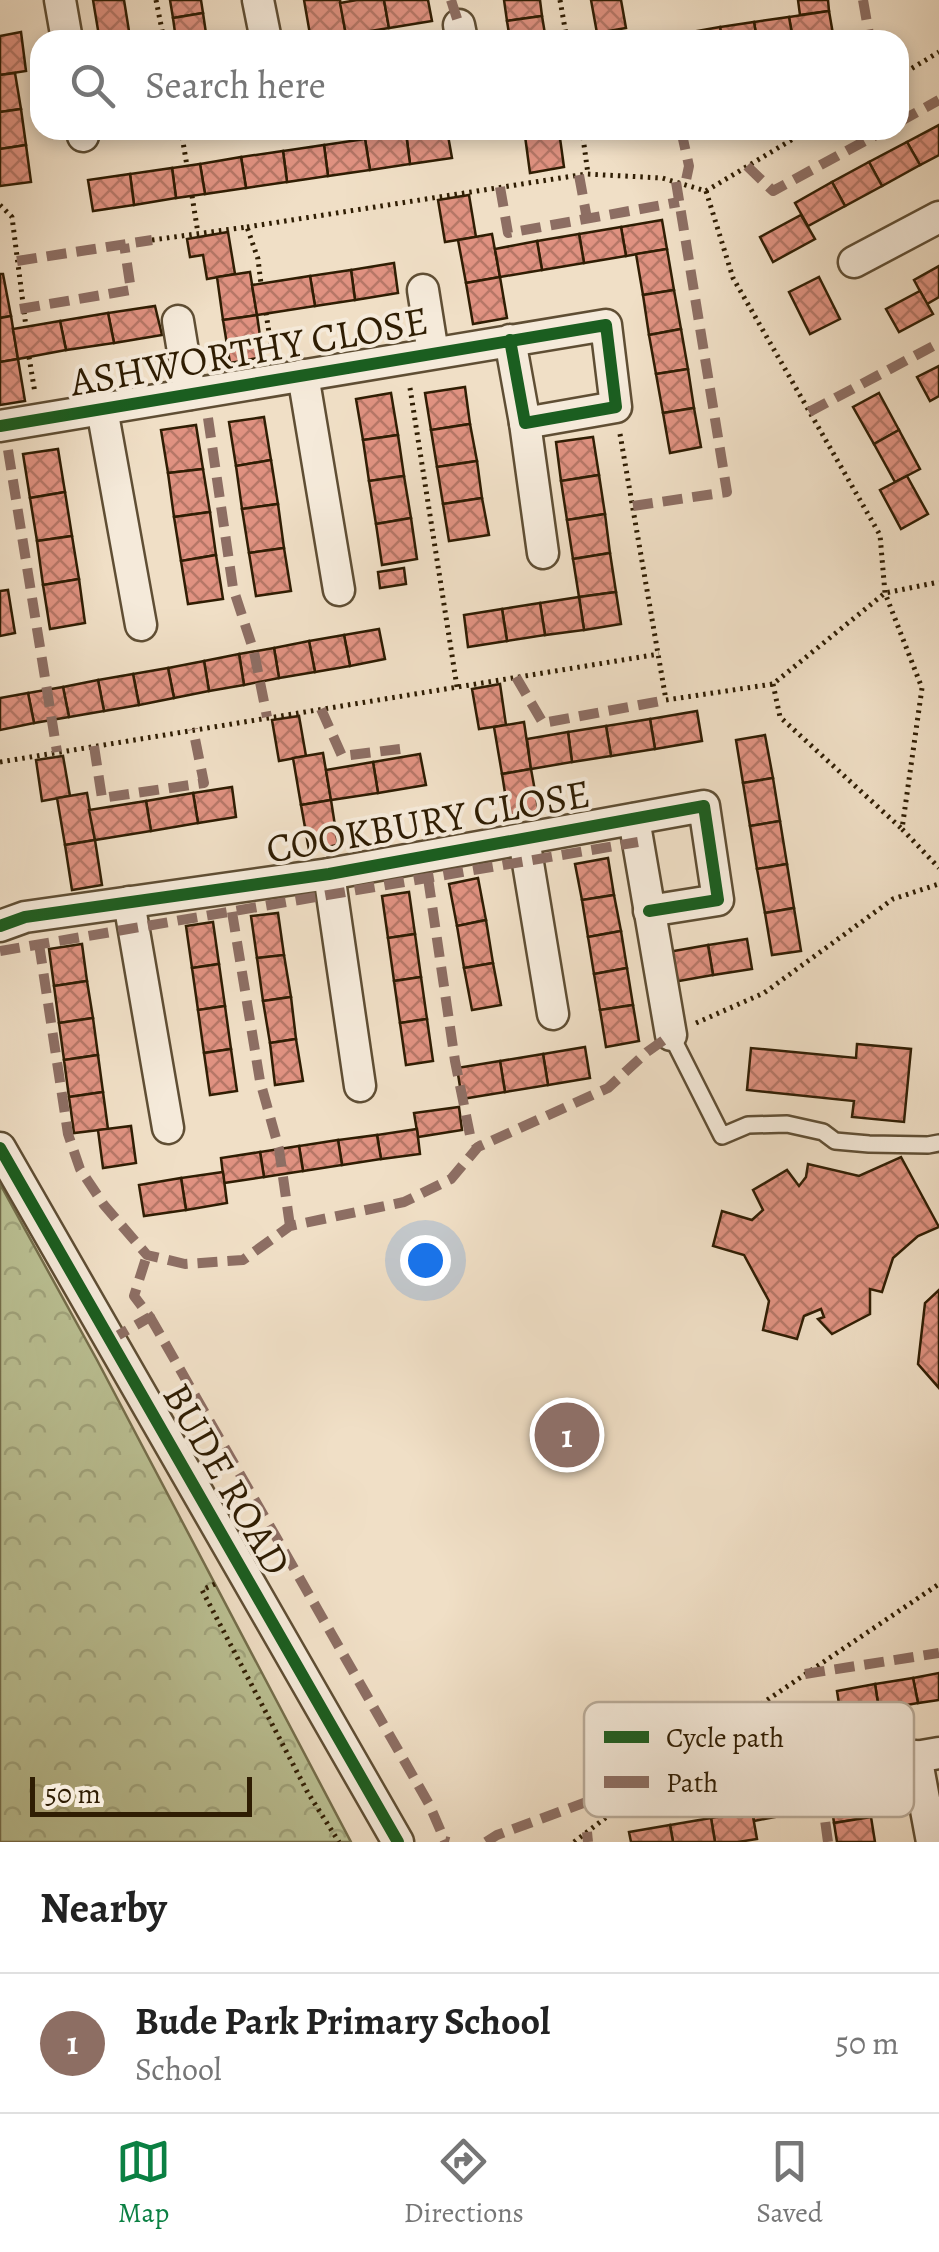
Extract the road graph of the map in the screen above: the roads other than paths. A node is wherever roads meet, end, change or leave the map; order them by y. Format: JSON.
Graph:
{"nodes":[{"id":1,"x":60,"y":0,"type":"edge"},
{"id":2,"x":258,"y":0,"type":"edge"},
{"id":3,"x":65,"y":30,"type":"edge"},
{"id":4,"x":264,"y":30,"type":"edge"},
{"id":5,"x":939,"y":218,"type":"edge"},
{"id":6,"x":854,"y":262,"type":"dead end"},
{"id":7,"x":423,"y":290,"type":"dead end"},
{"id":8,"x":178,"y":321,"type":"dead end"},
{"id":9,"x":510,"y":340,"type":"junction"},
{"id":10,"x":433,"y":353,"type":"junction"},
{"id":11,"x":290,"y":377,"type":"junction"},
{"id":12,"x":190,"y":394,"type":"junction"},
{"id":13,"x":102,"y":409,"type":"junction"},
{"id":14,"x":524,"y":422,"type":"junction"},
{"id":15,"x":0,"y":426,"type":"edge"},
{"id":16,"x":543,"y":553,"type":"dead end"},
{"id":17,"x":339,"y":590,"type":"dead end"},
{"id":18,"x":141,"y":625,"type":"dead end"},
{"id":19,"x":634,"y":819,"type":"junction"},
{"id":20,"x":524,"y":839,"type":"junction"},
{"id":21,"x":328,"y":874,"type":"junction"},
{"id":22,"x":129,"y":902,"type":"junction"},
{"id":23,"x":650,"y":911,"type":"junction"},
{"id":24,"x":0,"y":926,"type":"edge"},
{"id":25,"x":554,"y":1014,"type":"dead end"},
{"id":26,"x":671,"y":1034,"type":"joint"},
{"id":27,"x":360,"y":1086,"type":"dead end"},
{"id":28,"x":168,"y":1128,"type":"dead end"},
{"id":29,"x":939,"y":1143,"type":"edge"},
{"id":30,"x":0,"y":1148,"type":"edge"},
{"id":31,"x":928,"y":1754,"type":"edge"},
{"id":32,"x":398,"y":1842,"type":"edge"},
{"id":33,"x":932,"y":1842,"type":"edge"}],
"edges":[{"from":1,"to":3,"type":"street"},
{"from":2,"to":4,"type":"street"},
{"from":5,"to":6,"type":"street"},
{"from":7,"to":10,"type":"street","name":"ASHWORTHY CLOSE"},
{"from":8,"to":12,"type":"street","name":"ASHWORTHY CLOSE"},
{"from":9,"to":10,"type":"street","name":"ASHWORTHY CLOSE"},
{"from":9,"to":14,"type":"street"},
{"from":9,"to":14,"type":"street","name":"ASHWORTHY CLOSE"},
{"from":10,"to":11,"type":"street","name":"ASHWORTHY CLOSE"},
{"from":11,"to":12,"type":"street","name":"ASHWORTHY CLOSE"},
{"from":11,"to":17,"type":"street","name":"ASHWORTHY CLOSE"},
{"from":12,"to":13,"type":"street","name":"ASHWORTHY CLOSE"},
{"from":13,"to":15,"type":"street","name":"ASHWORTHY CLOSE"},
{"from":13,"to":18,"type":"street","name":"ASHWORTHY CLOSE"},
{"from":14,"to":16,"type":"street"},
{"from":19,"to":20,"type":"street","name":"COOKBURY CLOSE"},
{"from":19,"to":23,"type":"street","name":"COOKBURY CLOSE"},
{"from":19,"to":23,"type":"street","name":"COOKBURY CLOSE"},
{"from":20,"to":21,"type":"street","name":"COOKBURY CLOSE"},
{"from":20,"to":25,"type":"street","name":"COOKBURY CLOSE"},
{"from":21,"to":22,"type":"street","name":"COOKBURY CLOSE"},
{"from":21,"to":27,"type":"street","name":"COOKBURY CLOSE"},
{"from":22,"to":24,"type":"street","name":"COOKBURY CLOSE"},
{"from":22,"to":28,"type":"street"},
{"from":23,"to":26,"type":"street","name":"COOKBURY CLOSE"},
{"from":26,"to":29,"type":"lane"},
{"from":30,"to":32,"type":"street","name":"BUDE ROAD"},
{"from":31,"to":33,"type":"street"}]}
